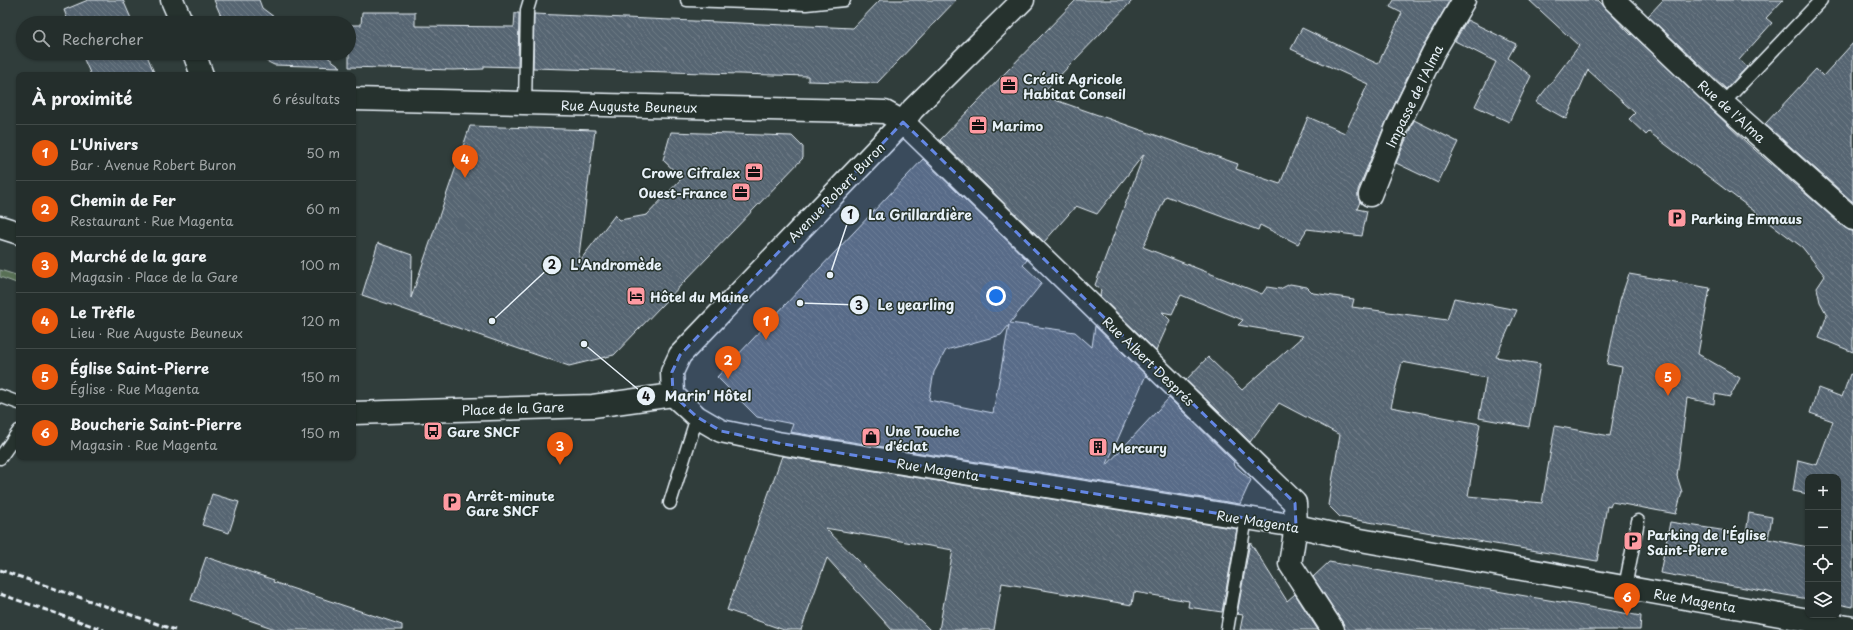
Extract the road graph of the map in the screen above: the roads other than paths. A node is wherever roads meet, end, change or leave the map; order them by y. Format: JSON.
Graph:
{"nodes":[{"id":1,"x":172,"y":0,"type":"edge"},
{"id":2,"x":530,"y":0,"type":"edge"},
{"id":3,"x":687,"y":0,"type":"edge"},
{"id":4,"x":844,"y":0,"type":"edge"},
{"id":5,"x":1023,"y":0,"type":"edge"},
{"id":6,"x":1464,"y":0,"type":"edge"},
{"id":7,"x":1614,"y":0,"type":"edge"},
{"id":8,"x":1820,"y":0,"type":"edge"},
{"id":9,"x":179,"y":16,"type":"edge"},
{"id":10,"x":197,"y":60,"type":"edge"},
{"id":11,"x":201,"y":72,"type":"edge"},
{"id":12,"x":356,"y":99,"type":"edge"},
{"id":13,"x":1723,"y":103,"type":"junction"},
{"id":14,"x":525,"y":104,"type":"junction"},
{"id":15,"x":903,"y":122,"type":"junction"},
{"id":16,"x":1370,"y":195,"type":"dead end"},
{"id":17,"x":1853,"y":219,"type":"edge"},
{"id":18,"x":0,"y":227,"type":"edge"},
{"id":19,"x":16,"y":233,"type":"edge"},
{"id":20,"x":673,"y":395,"type":"junction"},
{"id":21,"x":0,"y":396,"type":"edge"},
{"id":22,"x":16,"y":402,"type":"edge"},
{"id":23,"x":356,"y":413,"type":"edge"},
{"id":24,"x":697,"y":417,"type":"junction"},
{"id":25,"x":16,"y":435,"type":"edge"},
{"id":26,"x":0,"y":458,"type":"edge"},
{"id":27,"x":670,"y":503,"type":"dead end"},
{"id":28,"x":1246,"y":518,"type":"junction"},
{"id":29,"x":1638,"y":521,"type":"dead end"},
{"id":30,"x":1296,"y":526,"type":"junction"},
{"id":31,"x":1625,"y":587,"type":"junction"},
{"id":32,"x":1853,"y":628,"type":"edge"},
{"id":33,"x":1227,"y":630,"type":"edge"},
{"id":34,"x":1333,"y":630,"type":"edge"}],
"edges":[{"from":1,"to":9,"type":"street"},
{"from":2,"to":14,"type":"lane"},
{"from":3,"to":4,"type":"lane"},
{"from":5,"to":15,"type":"street","name":"Avenue Robert Buron"},
{"from":6,"to":16,"type":"street","name":"Impasse de l'Alma"},
{"from":7,"to":13,"type":"street","name":"Rue de l'Alma"},
{"from":8,"to":13,"type":"lane"},
{"from":10,"to":11,"type":"street"},
{"from":12,"to":14,"type":"street","name":"Rue Auguste Beuneux"},
{"from":13,"to":17,"type":"street","name":"Rue de l'Alma"},
{"from":14,"to":15,"type":"street","name":"Rue Auguste Beuneux"},
{"from":15,"to":20,"type":"street","name":"Avenue Robert Buron"},
{"from":15,"to":30,"type":"street","name":"Rue Albert Després"},
{"from":18,"to":19,"type":"street"},
{"from":20,"to":23,"type":"street","name":"Place de la Gare"},
{"from":20,"to":24,"type":"street","name":"Rue Magenta"},
{"from":21,"to":22,"type":"lane"},
{"from":24,"to":27,"type":"lane"},
{"from":24,"to":28,"type":"street","name":"Rue Magenta"},
{"from":25,"to":26,"type":"lane"},
{"from":28,"to":30,"type":"street","name":"Rue Magenta"},
{"from":28,"to":33,"type":"lane"},
{"from":29,"to":31,"type":"lane"},
{"from":30,"to":31,"type":"street","name":"Rue Magenta"},
{"from":30,"to":34,"type":"street","name":"Rue Albert Després"},
{"from":31,"to":32,"type":"street","name":"Rue Magenta"}]}
